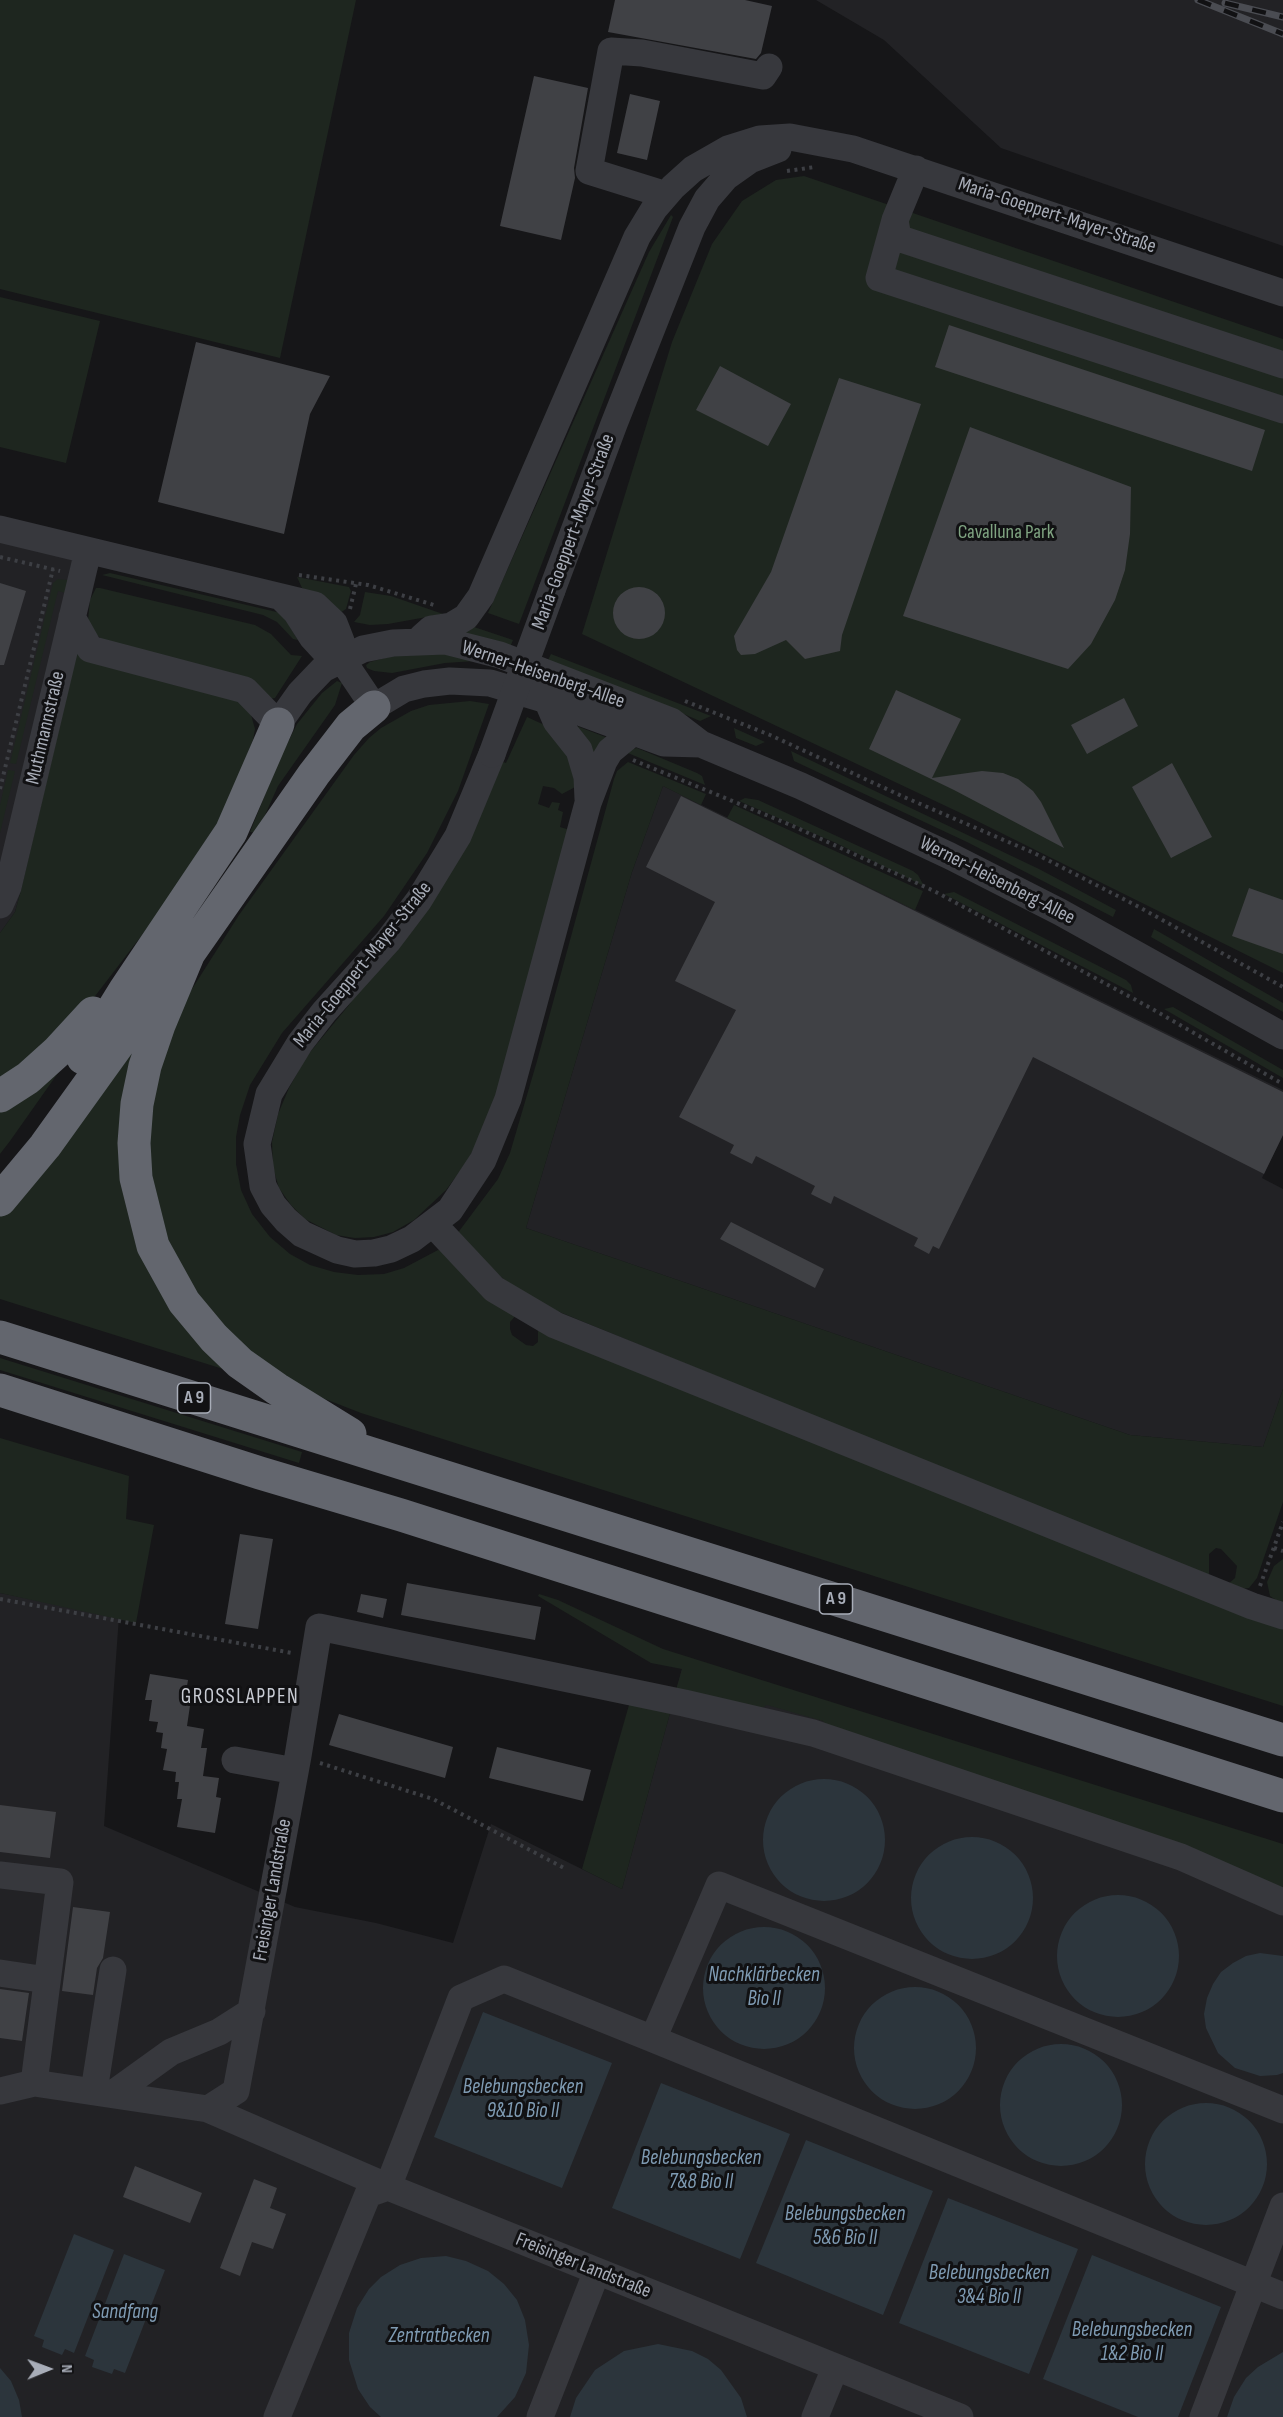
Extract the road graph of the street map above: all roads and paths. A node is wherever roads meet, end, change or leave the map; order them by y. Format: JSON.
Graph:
{"nodes":[{"id":1,"x":769,"y":67,"type":"dead end"},
{"id":2,"x":825,"y":157,"type":"junction"},
{"id":3,"x":916,"y":169,"type":"junction"},
{"id":4,"x":782,"y":172,"type":"dead end"},
{"id":5,"x":666,"y":195,"type":"junction"},
{"id":6,"x":895,"y":220,"type":"junction"},
{"id":7,"x":1283,"y":293,"type":"edge"},
{"id":8,"x":1283,"y":365,"type":"edge"},
{"id":9,"x":1283,"y":410,"type":"edge"},
{"id":10,"x":0,"y":529,"type":"edge"},
{"id":11,"x":0,"y":557,"type":"edge"},
{"id":12,"x":85,"y":563,"type":"junction"},
{"id":13,"x":53,"y":569,"type":"junction"},
{"id":14,"x":356,"y":584,"type":"dead end"},
{"id":15,"x":72,"y":617,"type":"junction"},
{"id":16,"x":466,"y":617,"type":"junction"},
{"id":17,"x":417,"y":641,"type":"junction"},
{"id":18,"x":341,"y":658,"type":"junction"},
{"id":19,"x":678,"y":699,"type":"dead end"},
{"id":20,"x":548,"y":700,"type":"junction"},
{"id":21,"x":374,"y":706,"type":"junction"},
{"id":22,"x":278,"y":724,"type":"junction"},
{"id":23,"x":633,"y":732,"type":"junction"},
{"id":24,"x":701,"y":744,"type":"junction"},
{"id":25,"x":610,"y":751,"type":"junction"},
{"id":26,"x":0,"y":789,"type":"edge"},
{"id":27,"x":588,"y":803,"type":"junction"},
{"id":28,"x":0,"y":905,"type":"edge"},
{"id":29,"x":189,"y":953,"type":"junction"},
{"id":30,"x":1283,"y":987,"type":"edge"},
{"id":31,"x":125,"y":990,"type":"junction"},
{"id":32,"x":1283,"y":1036,"type":"edge"},
{"id":33,"x":1283,"y":1084,"type":"edge"},
{"id":34,"x":0,"y":1096,"type":"edge"},
{"id":35,"x":0,"y":1174,"type":"edge"},
{"id":36,"x":0,"y":1200,"type":"edge"},
{"id":37,"x":434,"y":1225,"type":"junction"},
{"id":38,"x":0,"y":1337,"type":"edge"},
{"id":39,"x":0,"y":1390,"type":"edge"},
{"id":40,"x":389,"y":1458,"type":"junction"},
{"id":41,"x":1283,"y":1522,"type":"edge"},
{"id":42,"x":1274,"y":1548,"type":"junction"},
{"id":43,"x":1283,"y":1551,"type":"edge"},
{"id":44,"x":0,"y":1599,"type":"edge"},
{"id":45,"x":1252,"y":1606,"type":"junction"},
{"id":46,"x":1283,"y":1616,"type":"edge"},
{"id":47,"x":313,"y":1657,"type":"junction"},
{"id":48,"x":1283,"y":1740,"type":"edge"},
{"id":49,"x":235,"y":1760,"type":"dead end"},
{"id":50,"x":296,"y":1763,"type":"junction"},
{"id":51,"x":1283,"y":1796,"type":"edge"},
{"id":52,"x":564,"y":1868,"type":"dead end"},
{"id":53,"x":0,"y":1875,"type":"edge"},
{"id":54,"x":1283,"y":1902,"type":"edge"},
{"id":55,"x":113,"y":1970,"type":"dead end"},
{"id":56,"x":0,"y":1973,"type":"edge"},
{"id":57,"x":47,"y":1980,"type":"junction"},
{"id":58,"x":252,"y":2011,"type":"junction"},
{"id":59,"x":653,"y":2039,"type":"junction"},
{"id":60,"x":34,"y":2083,"type":"junction"},
{"id":61,"x":0,"y":2091,"type":"edge"},
{"id":62,"x":104,"y":2092,"type":"junction"},
{"id":63,"x":208,"y":2109,"type":"junction"},
{"id":64,"x":1283,"y":2110,"type":"edge"},
{"id":65,"x":388,"y":2187,"type":"junction"},
{"id":66,"x":1283,"y":2206,"type":"edge"},
{"id":67,"x":597,"y":2271,"type":"junction"},
{"id":68,"x":1252,"y":2285,"type":"junction"},
{"id":69,"x":1283,"y":2296,"type":"edge"},
{"id":70,"x":835,"y":2368,"type":"junction"},
{"id":71,"x":278,"y":2417,"type":"edge"},
{"id":72,"x":540,"y":2417,"type":"edge"},
{"id":73,"x":815,"y":2417,"type":"edge"},
{"id":74,"x":960,"y":2417,"type":"edge"},
{"id":75,"x":1203,"y":2417,"type":"edge"}],
"edges":[{"from":1,"to":5,"type":"street"},
{"from":2,"to":3,"type":"street","name":"Maria-Goeppert-Mayer-Straße"},
{"from":2,"to":4,"type":"path"},
{"from":2,"to":5,"type":"street","name":"Maria-Goeppert-Mayer-Straße"},
{"from":2,"to":37,"type":"street","name":"Maria-Goeppert-Mayer-Straße","bridge":true},
{"from":3,"to":6,"type":"street"},
{"from":3,"to":7,"type":"street","name":"Maria-Goeppert-Mayer-Straße"},
{"from":5,"to":16,"type":"street","name":"Maria-Goeppert-Mayer-Straße"},
{"from":6,"to":8,"type":"street"},
{"from":6,"to":9,"type":"street"},
{"from":10,"to":12,"type":"street"},
{"from":11,"to":13,"type":"path"},
{"from":12,"to":13,"type":"path"},
{"from":12,"to":15,"type":"street","name":"Muthmannstraße"},
{"from":12,"to":18,"type":"street"},
{"from":13,"to":26,"type":"path"},
{"from":14,"to":16,"type":"path"},
{"from":15,"to":22,"type":"street"},
{"from":15,"to":28,"type":"street","name":"Muthmannstraße"},
{"from":16,"to":17,"type":"street"},
{"from":17,"to":18,"type":"street","name":"Werner-Heisenberg-Allee"},
{"from":17,"to":24,"type":"street","name":"Werner-Heisenberg-Allee"},
{"from":18,"to":21,"type":"street"},
{"from":18,"to":22,"type":"street","name":"Werner-Heisenberg-Allee"},
{"from":19,"to":30,"type":"path"},
{"from":20,"to":21,"type":"street","name":"Werner-Heisenberg-Allee"},
{"from":20,"to":23,"type":"street","name":"Werner-Heisenberg-Allee"},
{"from":20,"to":27,"type":"street","name":"Maria-Goeppert-Mayer-Straße"},
{"from":21,"to":29,"type":"highway"},
{"from":22,"to":31,"type":"highway"},
{"from":23,"to":24,"type":"street","name":"Werner-Heisenberg-Allee"},
{"from":23,"to":25,"type":"street","name":"Maria-Goeppert-Mayer-Straße"},
{"from":24,"to":32,"type":"street","name":"Werner-Heisenberg-Allee"},
{"from":25,"to":27,"type":"street","name":"Maria-Goeppert-Mayer-Straße"},
{"from":25,"to":33,"type":"path"},
{"from":27,"to":37,"type":"street","name":"Maria-Goeppert-Mayer-Straße"},
{"from":29,"to":36,"type":"highway"},
{"from":29,"to":40,"type":"highway"},
{"from":31,"to":34,"type":"highway"},
{"from":31,"to":35,"type":"highway"},
{"from":37,"to":45,"type":"street"},
{"from":38,"to":40,"type":"highway","number":"A 9"},
{"from":39,"to":51,"type":"highway"},
{"from":40,"to":48,"type":"highway","number":"A 9"},
{"from":41,"to":42,"type":"path"},
{"from":42,"to":43,"type":"path"},
{"from":42,"to":45,"type":"path"},
{"from":44,"to":47,"type":"path"},
{"from":45,"to":46,"type":"street"},
{"from":47,"to":50,"type":"street","name":"Freisinger Landstraße"},
{"from":47,"to":54,"type":"street","name":"Freisinger Landstraße"},
{"from":49,"to":50,"type":"street"},
{"from":50,"to":52,"type":"path"},
{"from":50,"to":58,"type":"street","name":"Freisinger Landstraße"},
{"from":53,"to":57,"type":"street"},
{"from":55,"to":62,"type":"street"},
{"from":56,"to":57,"type":"street"},
{"from":57,"to":60,"type":"street"},
{"from":58,"to":62,"type":"street"},
{"from":58,"to":63,"type":"street","name":"Freisinger Landstraße"},
{"from":59,"to":64,"type":"street"},
{"from":59,"to":65,"type":"street"},
{"from":59,"to":68,"type":"street"},
{"from":60,"to":61,"type":"street","name":"Freisinger Landstraße"},
{"from":60,"to":62,"type":"street","name":"Freisinger Landstraße"},
{"from":62,"to":63,"type":"street","name":"Freisinger Landstraße"},
{"from":63,"to":65,"type":"street","name":"Freisinger Landstraße"},
{"from":65,"to":67,"type":"street","name":"Freisinger Landstraße"},
{"from":65,"to":71,"type":"street"},
{"from":66,"to":68,"type":"street"},
{"from":67,"to":70,"type":"street","name":"Freisinger Landstraße"},
{"from":67,"to":72,"type":"street"},
{"from":68,"to":69,"type":"street"},
{"from":68,"to":75,"type":"street"},
{"from":70,"to":73,"type":"street"},
{"from":70,"to":74,"type":"street","name":"Freisinger Landstraße"}]}
